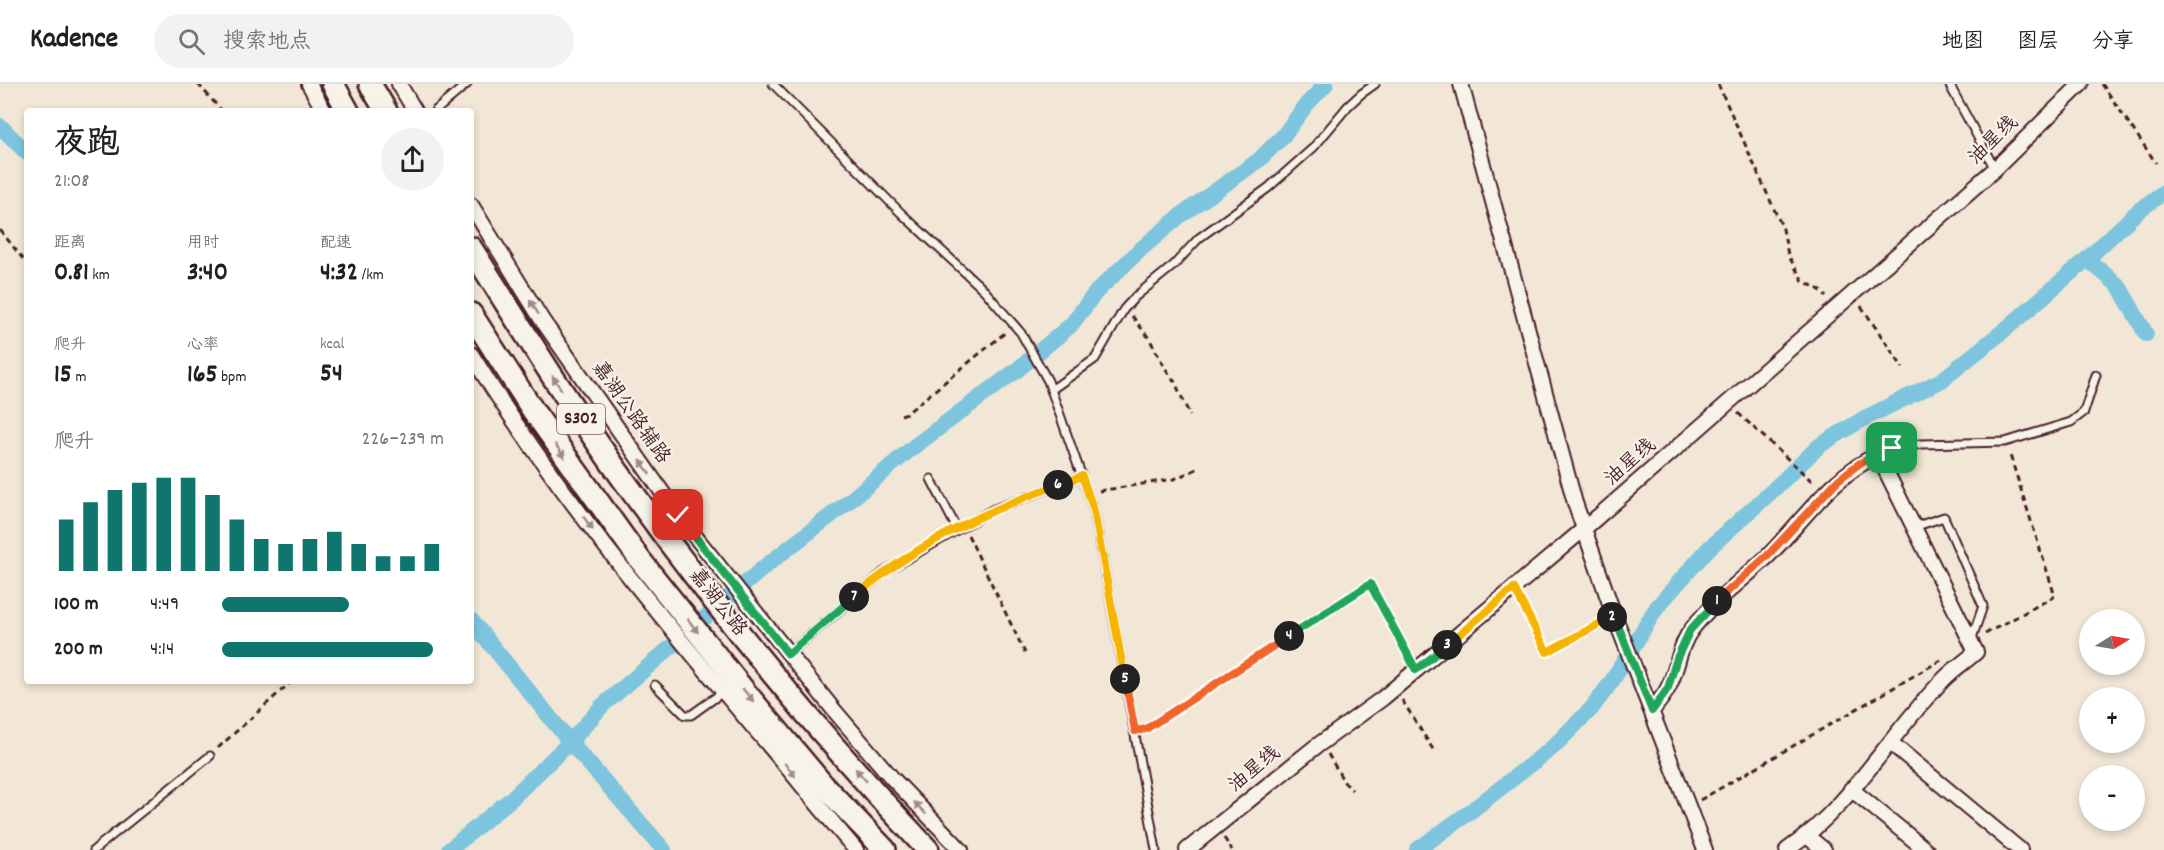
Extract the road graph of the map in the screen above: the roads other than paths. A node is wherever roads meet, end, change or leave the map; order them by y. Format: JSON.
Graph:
{"nodes":[{"id":1,"x":309,"y":84,"type":"edge"},
{"id":2,"x":333,"y":84,"type":"edge"},
{"id":3,"x":370,"y":84,"type":"edge"},
{"id":4,"x":399,"y":84,"type":"edge"},
{"id":5,"x":467,"y":84,"type":"edge"},
{"id":6,"x":773,"y":84,"type":"edge"},
{"id":7,"x":1375,"y":84,"type":"edge"},
{"id":8,"x":1461,"y":84,"type":"edge"},
{"id":9,"x":1949,"y":84,"type":"edge"},
{"id":10,"x":2082,"y":84,"type":"edge"},
{"id":11,"x":322,"y":108,"type":"edge"},
{"id":12,"x":346,"y":108,"type":"edge"},
{"id":13,"x":384,"y":108,"type":"edge"},
{"id":14,"x":413,"y":108,"type":"edge"},
{"id":15,"x":439,"y":108,"type":"edge"},
{"id":16,"x":1995,"y":169,"type":"junction"},
{"id":17,"x":474,"y":210,"type":"edge"},
{"id":18,"x":474,"y":253,"type":"edge"},
{"id":19,"x":474,"y":319,"type":"edge"},
{"id":20,"x":474,"y":359,"type":"edge"},
{"id":21,"x":2096,"y":375,"type":"dead end"},
{"id":22,"x":1051,"y":390,"type":"junction"},
{"id":23,"x":1878,"y":454,"type":"junction"},
{"id":24,"x":1082,"y":476,"type":"junction"},
{"id":25,"x":931,"y":479,"type":"dead end"},
{"id":26,"x":960,"y":527,"type":"junction"},
{"id":27,"x":1914,"y":527,"type":"junction"},
{"id":28,"x":1585,"y":528,"type":"junction"},
{"id":29,"x":668,"y":609,"type":"junction"},
{"id":30,"x":1971,"y":642,"type":"junction"},
{"id":31,"x":788,"y":654,"type":"junction"},
{"id":32,"x":704,"y":656,"type":"junction"},
{"id":33,"x":655,"y":685,"type":"dead end"},
{"id":34,"x":723,"y":692,"type":"junction"},
{"id":35,"x":1652,"y":711,"type":"junction"},
{"id":36,"x":1891,"y":743,"type":"junction"},
{"id":37,"x":210,"y":756,"type":"road end"},
{"id":38,"x":1851,"y":789,"type":"junction"},
{"id":39,"x":1807,"y":836,"type":"junction"},
{"id":40,"x":94,"y":850,"type":"edge"},
{"id":41,"x":856,"y":850,"type":"edge"},
{"id":42,"x":885,"y":850,"type":"edge"},
{"id":43,"x":928,"y":850,"type":"edge"},
{"id":44,"x":961,"y":850,"type":"edge"},
{"id":45,"x":1156,"y":850,"type":"edge"},
{"id":46,"x":1187,"y":850,"type":"edge"},
{"id":47,"x":1705,"y":850,"type":"edge"},
{"id":48,"x":1787,"y":850,"type":"edge"},
{"id":49,"x":1824,"y":850,"type":"edge"},
{"id":50,"x":1926,"y":850,"type":"edge"},
{"id":51,"x":2020,"y":850,"type":"edge"}],
"edges":[{"from":1,"to":11,"type":"street"},
{"from":2,"to":12,"type":"main road"},
{"from":3,"to":13,"type":"main road"},
{"from":4,"to":14,"type":"street"},
{"from":5,"to":15,"type":"lane"},
{"from":6,"to":22,"type":"lane"},
{"from":7,"to":22,"type":"lane"},
{"from":8,"to":28,"type":"street"},
{"from":9,"to":16,"type":"lane"},
{"from":10,"to":16,"type":"street","name":"油星线"},
{"from":16,"to":28,"type":"street","name":"油星线"},
{"from":31,"to":17,"type":"street","name":"嘉湖公路辅路","one_way":true},
{"from":43,"to":18,"type":"main road","name":"嘉湖公路","number":"S302","one_way":true},
{"from":19,"to":29,"type":"main road","name":"嘉湖公路","number":"S302","one_way":true},
{"from":20,"to":29,"type":"street","one_way":true},
{"from":21,"to":23,"type":"lane"},
{"from":22,"to":24,"type":"lane"},
{"from":23,"to":27,"type":"street"},
{"from":23,"to":35,"type":"street"},
{"from":24,"to":26,"type":"lane"},
{"from":24,"to":45,"type":"lane"},
{"from":25,"to":26,"type":"lane"},
{"from":26,"to":31,"type":"lane"},
{"from":27,"to":30,"type":"street"},
{"from":27,"to":30,"type":"lane"},
{"from":28,"to":35,"type":"street"},
{"from":28,"to":46,"type":"street","name":"油星线"},
{"from":29,"to":32,"type":"main road","name":"嘉湖公路","number":"S302","one_way":true},
{"from":30,"to":36,"type":"street"},
{"from":44,"to":31,"type":"street","name":"嘉湖公路辅路","one_way":true},
{"from":32,"to":34,"type":"street"},
{"from":32,"to":42,"type":"main road","name":"嘉湖公路","number":"S302","one_way":true},
{"from":33,"to":34,"type":"lane"},
{"from":34,"to":41,"type":"street","one_way":true},
{"from":35,"to":47,"type":"street"},
{"from":36,"to":38,"type":"street"},
{"from":36,"to":51,"type":"street"},
{"from":37,"to":40,"type":"lane"},
{"from":38,"to":39,"type":"street"},
{"from":38,"to":50,"type":"street"},
{"from":39,"to":48,"type":"street"},
{"from":39,"to":49,"type":"street"}]}
